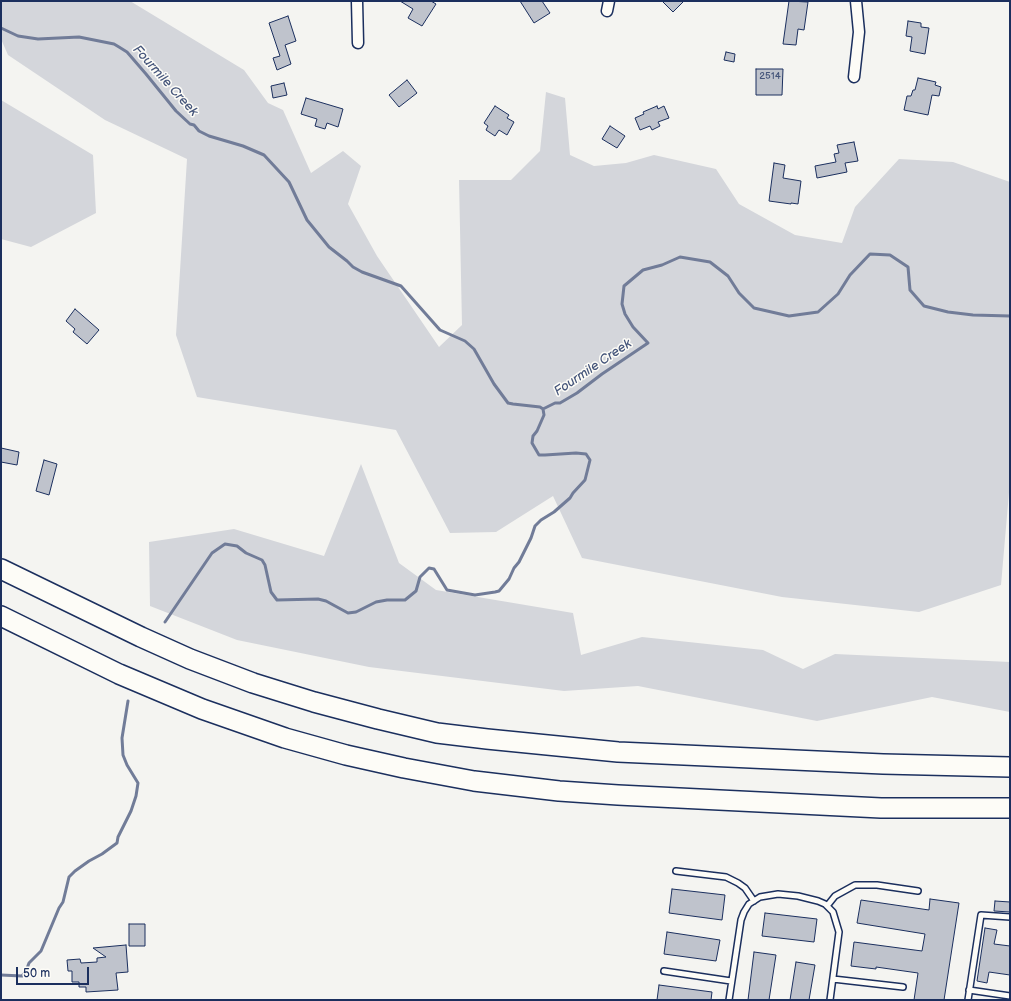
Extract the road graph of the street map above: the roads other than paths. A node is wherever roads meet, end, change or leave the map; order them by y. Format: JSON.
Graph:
{"nodes":[{"id":1,"x":357,"y":1,"type":"edge"},
{"id":2,"x":856,"y":1,"type":"edge"},
{"id":3,"x":358,"y":43,"type":"dead end"},
{"id":4,"x":854,"y":77,"type":"dead end"},
{"id":5,"x":1,"y":569,"type":"edge"},
{"id":6,"x":1,"y":616,"type":"edge"},
{"id":7,"x":1010,"y":768,"type":"edge"},
{"id":8,"x":1010,"y":808,"type":"edge"},
{"id":9,"x":676,"y":871,"type":"dead end"},
{"id":10,"x":918,"y":891,"type":"dead end"},
{"id":11,"x":754,"y":901,"type":"junction"},
{"id":12,"x":827,"y":906,"type":"junction"},
{"id":13,"x":1010,"y":917,"type":"edge"},
{"id":14,"x":664,"y":971,"type":"dead end"},
{"id":15,"x":833,"y":979,"type":"junction"},
{"id":16,"x":732,"y":981,"type":"junction"},
{"id":17,"x":903,"y":987,"type":"dead end"},
{"id":18,"x":969,"y":990,"type":"junction"},
{"id":19,"x":1010,"y":996,"type":"edge"},
{"id":20,"x":729,"y":1000,"type":"edge"},
{"id":21,"x":830,"y":1000,"type":"edge"},
{"id":22,"x":968,"y":1000,"type":"edge"}],
"edges":[{"from":1,"to":3,"type":"street"},
{"from":2,"to":4,"type":"street"},
{"from":5,"to":7,"type":"highway"},
{"from":6,"to":8,"type":"highway"},
{"from":9,"to":11,"type":"lane"},
{"from":10,"to":12,"type":"lane"},
{"from":11,"to":12,"type":"lane"},
{"from":11,"to":16,"type":"lane"},
{"from":12,"to":15,"type":"lane"},
{"from":13,"to":18,"type":"lane"},
{"from":14,"to":16,"type":"lane"},
{"from":15,"to":17,"type":"lane"},
{"from":15,"to":21,"type":"lane"},
{"from":16,"to":20,"type":"lane"},
{"from":18,"to":19,"type":"lane"},
{"from":18,"to":22,"type":"lane"}]}
